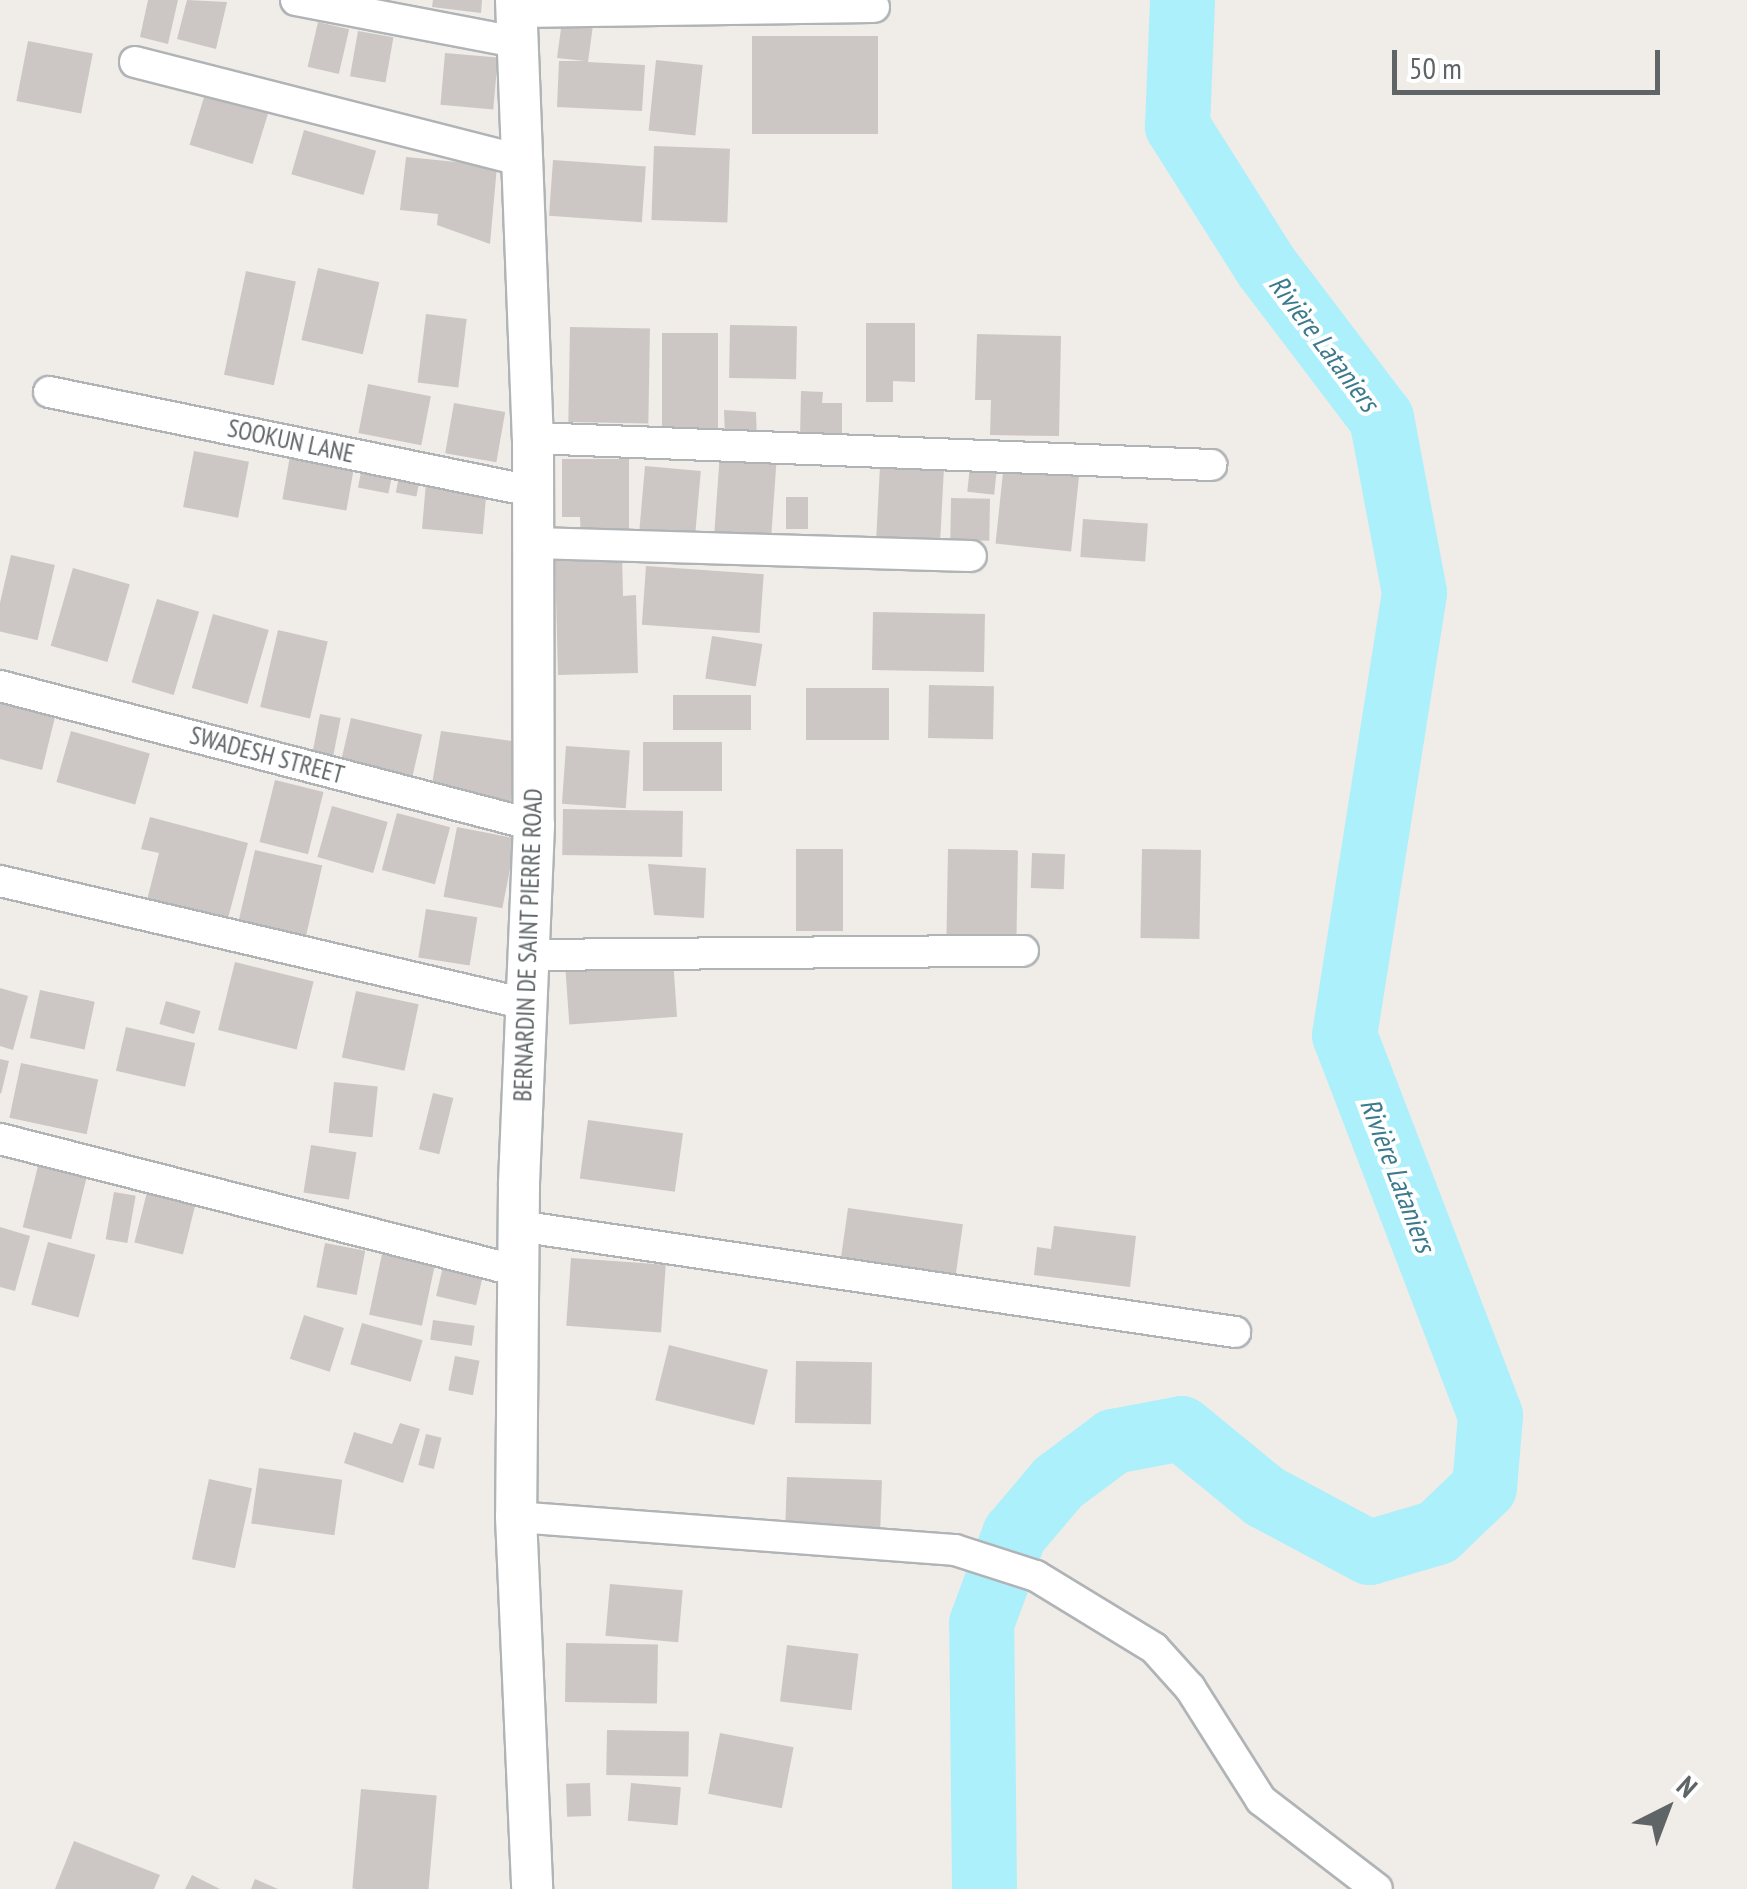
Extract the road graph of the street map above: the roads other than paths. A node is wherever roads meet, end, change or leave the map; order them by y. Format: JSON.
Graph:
{"nodes":[{"id":1,"x":296,"y":0,"type":"edge"},
{"id":2,"x":874,"y":7,"type":"dead end"},
{"id":3,"x":516,"y":18,"type":"edge"},
{"id":4,"x":135,"y":62,"type":"dead end"},
{"id":5,"x":522,"y":161,"type":"junction"},
{"id":6,"x":49,"y":392,"type":"dead end"},
{"id":7,"x":533,"y":438,"type":"junction"},
{"id":8,"x":1212,"y":465,"type":"dead end"},
{"id":9,"x":533,"y":491,"type":"junction"},
{"id":10,"x":534,"y":544,"type":"junction"},
{"id":11,"x":971,"y":556,"type":"dead end"},
{"id":12,"x":0,"y":686,"type":"edge"},
{"id":13,"x":534,"y":824,"type":"junction"},
{"id":14,"x":0,"y":881,"type":"edge"},
{"id":15,"x":1024,"y":951,"type":"dead end"},
{"id":16,"x":528,"y":955,"type":"junction"},
{"id":17,"x":526,"y":1004,"type":"junction"},
{"id":18,"x":0,"y":1138,"type":"edge"},
{"id":19,"x":518,"y":1226,"type":"junction"},
{"id":20,"x":518,"y":1271,"type":"junction"},
{"id":21,"x":1235,"y":1332,"type":"dead end"},
{"id":22,"x":516,"y":1516,"type":"junction"},
{"id":23,"x":532,"y":1889,"type":"edge"},
{"id":24,"x":1377,"y":1889,"type":"edge"}],
"edges":[{"from":1,"to":3,"type":"street"},
{"from":2,"to":3,"type":"street"},
{"from":3,"to":5,"type":"main road","name":"BERNARDIN DE SAINT PIERRE ROAD"},
{"from":4,"to":5,"type":"street"},
{"from":5,"to":7,"type":"main road","name":"BERNARDIN DE SAINT PIERRE ROAD"},
{"from":6,"to":9,"type":"street","name":"SOOKUN LANE"},
{"from":7,"to":8,"type":"street"},
{"from":7,"to":9,"type":"main road","name":"BERNARDIN DE SAINT PIERRE ROAD"},
{"from":9,"to":10,"type":"main road","name":"BERNARDIN DE SAINT PIERRE ROAD"},
{"from":10,"to":11,"type":"street"},
{"from":10,"to":13,"type":"main road","name":"BERNARDIN DE SAINT PIERRE ROAD"},
{"from":12,"to":13,"type":"street","name":"SWADESH STREET"},
{"from":13,"to":16,"type":"main road","name":"BERNARDIN DE SAINT PIERRE ROAD"},
{"from":14,"to":17,"type":"street"},
{"from":15,"to":16,"type":"street"},
{"from":16,"to":17,"type":"main road","name":"BERNARDIN DE SAINT PIERRE ROAD"},
{"from":17,"to":19,"type":"main road","name":"BERNARDIN DE SAINT PIERRE ROAD"},
{"from":18,"to":20,"type":"street"},
{"from":19,"to":20,"type":"main road","name":"BERNARDIN DE SAINT PIERRE ROAD"},
{"from":19,"to":21,"type":"street"},
{"from":20,"to":22,"type":"main road","name":"BERNARDIN DE SAINT PIERRE ROAD"},
{"from":22,"to":23,"type":"main road","name":"BERNARDIN DE SAINT PIERRE ROAD"},
{"from":22,"to":24,"type":"street"}]}
